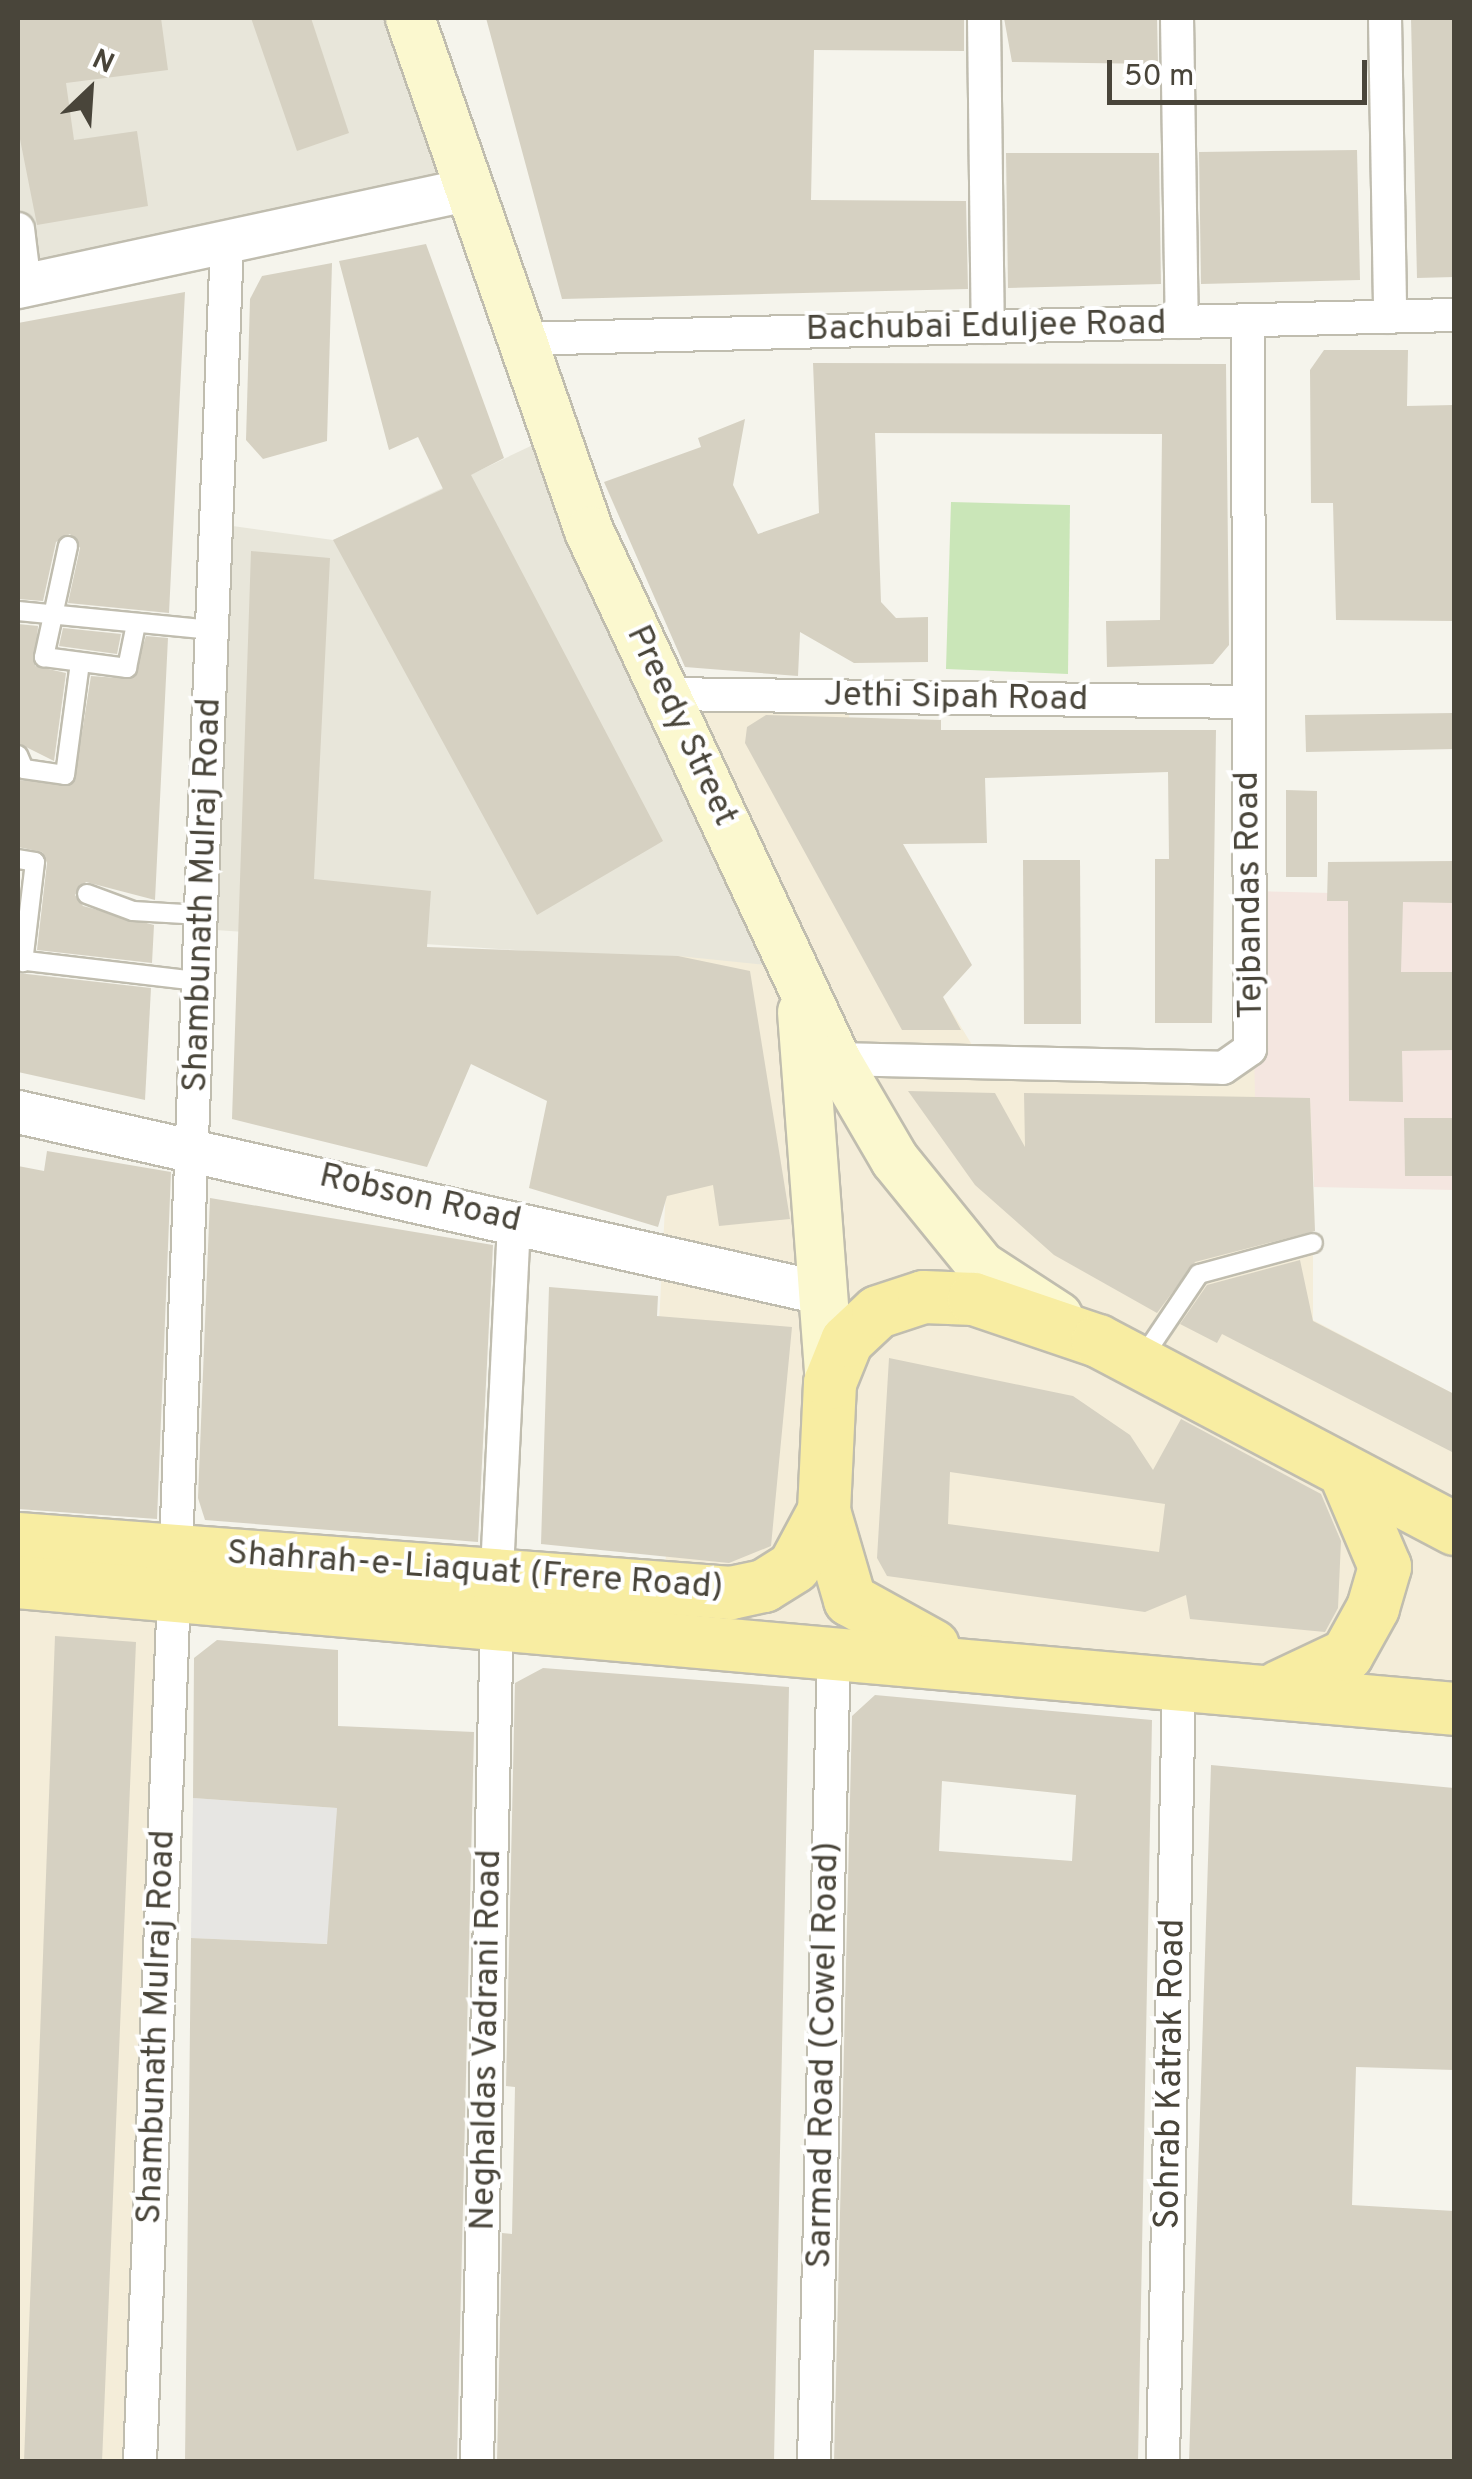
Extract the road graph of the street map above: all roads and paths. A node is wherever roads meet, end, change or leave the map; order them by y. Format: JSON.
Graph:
{"nodes":[{"id":1,"x":410,"y":18,"type":"edge"},
{"id":2,"x":984,"y":18,"type":"edge"},
{"id":3,"x":1177,"y":18,"type":"edge"},
{"id":4,"x":1384,"y":18,"type":"edge"},
{"id":5,"x":465,"y":190,"type":"junction"},
{"id":6,"x":18,"y":229,"type":"edge"},
{"id":7,"x":228,"y":242,"type":"junction"},
{"id":8,"x":21,"y":286,"type":"edge"},
{"id":9,"x":1454,"y":315,"type":"edge"},
{"id":10,"x":1390,"y":317,"type":"junction"},
{"id":11,"x":1248,"y":320,"type":"junction"},
{"id":12,"x":1182,"y":322,"type":"junction"},
{"id":13,"x":988,"y":327,"type":"junction"},
{"id":14,"x":518,"y":339,"type":"junction"},
{"id":15,"x":68,"y":546,"type":"dead end"},
{"id":16,"x":18,"y":611,"type":"edge"},
{"id":17,"x":52,"y":617,"type":"junction"},
{"id":18,"x":136,"y":624,"type":"junction"},
{"id":19,"x":212,"y":630,"type":"junction"},
{"id":20,"x":80,"y":662,"type":"junction"},
{"id":21,"x":665,"y":694,"type":"junction"},
{"id":22,"x":1247,"y":702,"type":"junction"},
{"id":23,"x":20,"y":769,"type":"edge"},
{"id":24,"x":18,"y":860,"type":"edge"},
{"id":25,"x":87,"y":894,"type":"dead end"},
{"id":26,"x":200,"y":916,"type":"junction"},
{"id":27,"x":20,"y":961,"type":"edge"},
{"id":28,"x":798,"y":969,"type":"junction"},
{"id":29,"x":198,"y":981,"type":"junction"},
{"id":30,"x":836,"y":1059,"type":"junction"},
{"id":31,"x":18,"y":1112,"type":"edge"},
{"id":32,"x":196,"y":1147,"type":"junction"},
{"id":33,"x":514,"y":1221,"type":"junction"},
{"id":34,"x":1313,"y":1243,"type":"dead end"},
{"id":35,"x":820,"y":1293,"type":"junction"},
{"id":36,"x":1119,"y":1352,"type":"junction"},
{"id":37,"x":830,"y":1383,"type":"junction"},
{"id":38,"x":1346,"y":1475,"type":"junction"},
{"id":39,"x":824,"y":1511,"type":"junction"},
{"id":40,"x":1454,"y":1529,"type":"edge"},
{"id":41,"x":18,"y":1538,"type":"edge"},
{"id":42,"x":175,"y":1569,"type":"junction"},
{"id":43,"x":18,"y":1582,"type":"edge"},
{"id":44,"x":497,"y":1595,"type":"junction"},
{"id":45,"x":834,"y":1648,"type":"junction"},
{"id":46,"x":1061,"y":1676,"type":"junction"},
{"id":47,"x":1179,"y":1686,"type":"junction"},
{"id":48,"x":1279,"y":1687,"type":"junction"},
{"id":49,"x":1454,"y":1709,"type":"edge"},
{"id":50,"x":140,"y":2462,"type":"edge"},
{"id":51,"x":477,"y":2462,"type":"edge"},
{"id":52,"x":814,"y":2462,"type":"edge"},
{"id":53,"x":1163,"y":2462,"type":"edge"}],
"edges":[{"from":1,"to":5,"type":"main road","name":"Preedy Street"},
{"from":2,"to":13,"type":"street"},
{"from":3,"to":12,"type":"street"},
{"from":4,"to":10,"type":"street"},
{"from":5,"to":7,"type":"street"},
{"from":5,"to":14,"type":"main road","name":"Preedy Street"},
{"from":6,"to":8,"type":"street"},
{"from":7,"to":8,"type":"street"},
{"from":7,"to":19,"type":"street","name":"Shambunath Mulraj Road"},
{"from":9,"to":10,"type":"street","name":"Bachubai Eduljee Road"},
{"from":10,"to":11,"type":"street","name":"Bachubai Eduljee Road"},
{"from":11,"to":12,"type":"street","name":"Bachubai Eduljee Road"},
{"from":11,"to":22,"type":"street","name":"Tejbandas Road"},
{"from":12,"to":13,"type":"street","name":"Bachubai Eduljee Road"},
{"from":13,"to":14,"type":"street","name":"Bachubai Eduljee Road"},
{"from":14,"to":21,"type":"main road","name":"Preedy Street"},
{"from":15,"to":17,"type":"lane"},
{"from":16,"to":17,"type":"lane"},
{"from":17,"to":18,"type":"lane"},
{"from":17,"to":20,"type":"lane"},
{"from":18,"to":19,"type":"lane"},
{"from":18,"to":20,"type":"lane"},
{"from":19,"to":26,"type":"street","name":"Shambunath Mulraj Road"},
{"from":20,"to":23,"type":"lane"},
{"from":21,"to":22,"type":"street","name":"Jethi Sipah Road"},
{"from":21,"to":28,"type":"main road","name":"Preedy Street"},
{"from":22,"to":30,"type":"street","name":"Tejbandas Road"},
{"from":24,"to":27,"type":"lane"},
{"from":25,"to":26,"type":"lane"},
{"from":26,"to":29,"type":"street","name":"Shambunath Mulraj Road"},
{"from":27,"to":29,"type":"lane"},
{"from":28,"to":30,"type":"main road","name":"Preedy Street"},
{"from":28,"to":35,"type":"main road"},
{"from":29,"to":32,"type":"street","name":"Shambunath Mulraj Road"},
{"from":30,"to":36,"type":"main road","name":"Preedy Street"},
{"from":31,"to":32,"type":"street","name":"Robson Road"},
{"from":32,"to":33,"type":"street","name":"Robson Road"},
{"from":32,"to":42,"type":"street","name":"Shambunath Mulraj Road"},
{"from":33,"to":35,"type":"street","name":"Robson Road"},
{"from":33,"to":44,"type":"street","name":"Neghaldas Vadrani Road"},
{"from":34,"to":36,"type":"lane"},
{"from":35,"to":37,"type":"main road"},
{"from":36,"to":37,"type":"main road","name":"Shahrah-e-Liaquat (Frere Road)"},
{"from":36,"to":38,"type":"main road","name":"Shahrah-e-Liaquat (Frere Road)"},
{"from":37,"to":39,"type":"main road","name":"Shahrah-e-Liaquat (Frere Road)"},
{"from":38,"to":40,"type":"main road","name":"Shahrah-e-Liaquat (Frere Road)"},
{"from":38,"to":48,"type":"main road"},
{"from":39,"to":44,"type":"main road","name":"Shahrah-e-Liaquat (Frere Road)"},
{"from":39,"to":46,"type":"main road"},
{"from":41,"to":42,"type":"main road","name":"Shahrah-e-Liaquat (Frere Road)"},
{"from":42,"to":43,"type":"main road","name":"Shahrah-e-Liaquat (Frere Road)"},
{"from":42,"to":44,"type":"main road","name":"Shahrah-e-Liaquat (Frere Road)"},
{"from":42,"to":50,"type":"street","name":"Shambunath Mulraj Road"},
{"from":44,"to":45,"type":"main road","name":"Shahrah-e-Liaquat (Frere Road)"},
{"from":44,"to":51,"type":"street","name":"Neghaldas Vadrani Road"},
{"from":45,"to":46,"type":"main road","name":"Shahrah-e-Liaquat (Frere Road)"},
{"from":45,"to":52,"type":"street","name":"Sarmad Road (Cowel Road)"},
{"from":46,"to":47,"type":"main road","name":"Shahrah-e-Liaquat (Frere Road)"},
{"from":47,"to":48,"type":"main road","name":"Shahrah-e-Liaquat (Frere Road)"},
{"from":47,"to":53,"type":"street","name":"Sohrab Katrak Road"},
{"from":48,"to":49,"type":"main road","name":"Shahrah-e-Liaquat (Frere Road)"}]}
